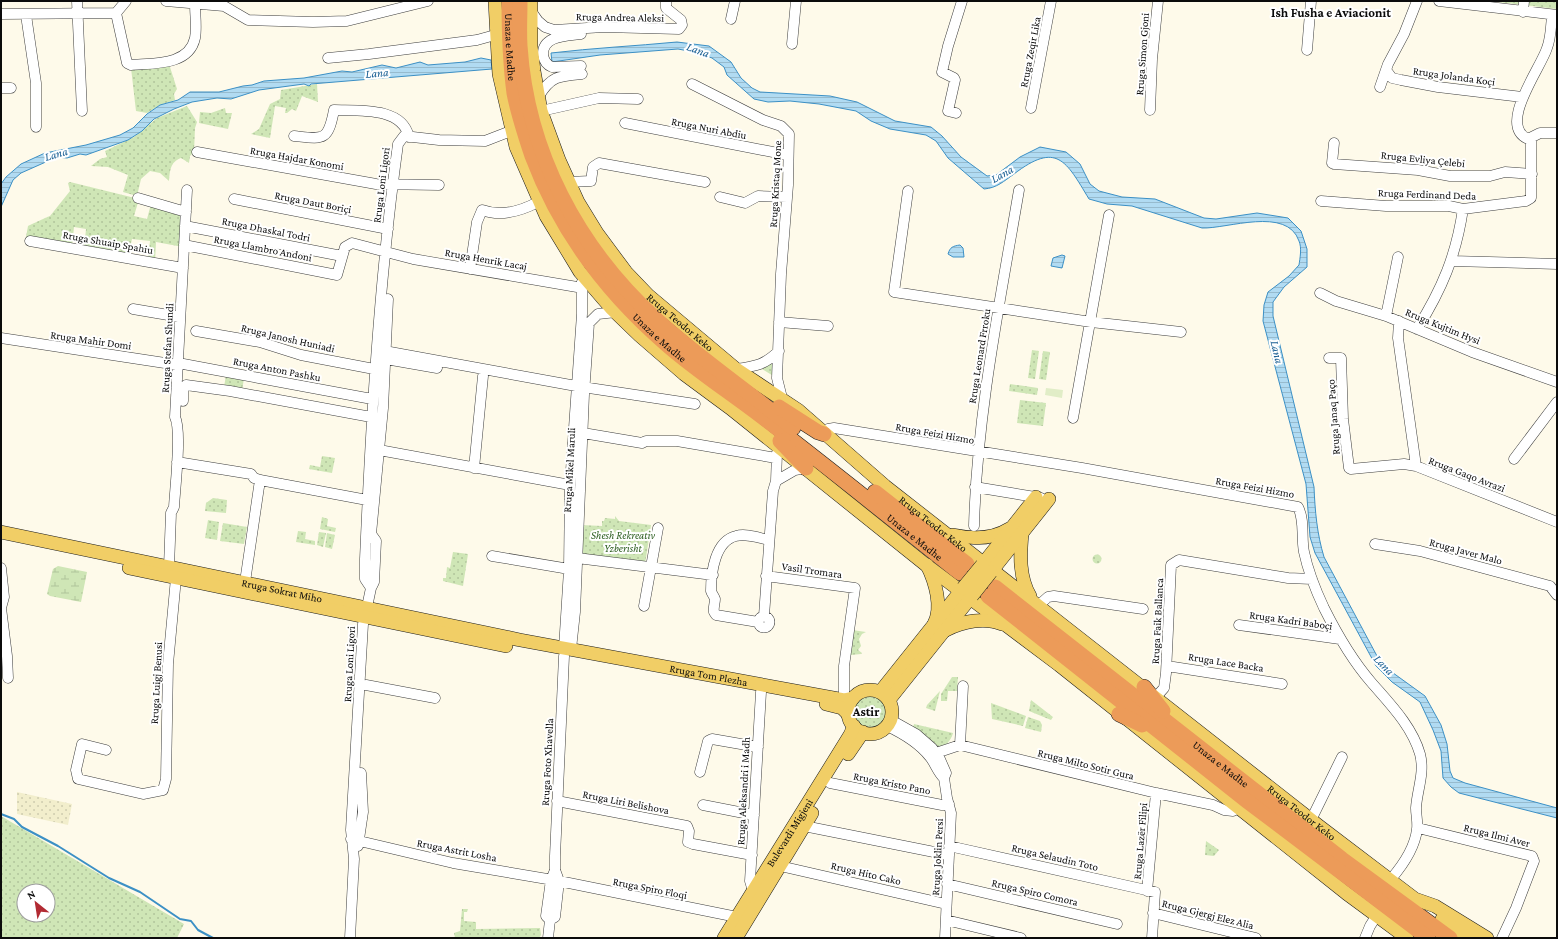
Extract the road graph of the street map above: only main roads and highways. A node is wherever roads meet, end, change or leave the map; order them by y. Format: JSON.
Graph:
{"nodes":[{"id":1,"x":495,"y":1,"type":"edge"},
{"id":2,"x":509,"y":1,"type":"edge"},
{"id":3,"x":528,"y":4,"type":"edge"},
{"id":4,"x":510,"y":44,"type":"junction"},
{"id":5,"x":517,"y":72,"type":"junction"},
{"id":6,"x":710,"y":371,"type":"junction"},
{"id":7,"x":824,"y":434,"type":"junction"},
{"id":8,"x":806,"y":468,"type":"junction"},
{"id":9,"x":1043,"y":498,"type":"road end"},
{"id":10,"x":1017,"y":530,"type":"junction"},
{"id":11,"x":1,"y":532,"type":"edge"},
{"id":12,"x":950,"y":535,"type":"junction"},
{"id":13,"x":1,"y":541,"type":"edge"},
{"id":14,"x":926,"y":564,"type":"junction"},
{"id":15,"x":173,"y":571,"type":"junction"},
{"id":16,"x":983,"y":573,"type":"junction"},
{"id":17,"x":967,"y":593,"type":"junction"},
{"id":18,"x":1036,"y":603,"type":"junction"},
{"id":19,"x":366,"y":612,"type":"junction"},
{"id":20,"x":1009,"y":627,"type":"junction"},
{"id":21,"x":938,"y":629,"type":"junction"},
{"id":22,"x":567,"y":652,"type":"joint"},
{"id":23,"x":1144,"y":688,"type":"junction"},
{"id":24,"x":762,"y":689,"type":"junction"},
{"id":25,"x":884,"y":696,"type":"junction"},
{"id":26,"x":849,"y":699,"type":"junction"},
{"id":27,"x":1119,"y":714,"type":"junction"},
{"id":28,"x":855,"y":724,"type":"junction"},
{"id":29,"x":1172,"y":734,"type":"junction"},
{"id":30,"x":1415,"y":899,"type":"junction"},
{"id":31,"x":1406,"y":937,"type":"edge"},
{"id":32,"x":724,"y":938,"type":"edge"},
{"id":33,"x":736,"y":938,"type":"edge"},
{"id":34,"x":1428,"y":938,"type":"edge"},
{"id":35,"x":1450,"y":938,"type":"edge"},
{"id":36,"x":1468,"y":938,"type":"edge"},
{"id":37,"x":1487,"y":938,"type":"edge"}],
"edges":[{"from":1,"to":4,"type":"main road","name":"Rruga Teodor Keko"},
{"from":2,"to":4,"type":"highway","name":"Unaza e Madhe"},
{"from":3,"to":4,"type":"highway","name":"Unaza e Madhe"},
{"from":4,"to":5,"type":"highway","name":"Unaza e Madhe"},
{"from":4,"to":5,"type":"main road","name":"Rruga Teodor Keko"},
{"from":5,"to":6,"type":"highway","name":"Unaza e Madhe"},
{"from":5,"to":7,"type":"main road","name":"Rruga Teodor Keko"},
{"from":5,"to":8,"type":"main road","name":"Rruga Teodor Keko"},
{"from":6,"to":7,"type":"highway"},
{"from":6,"to":8,"type":"highway"},
{"from":6,"to":16,"type":"highway","name":"Unaza e Madhe"},
{"from":7,"to":12,"type":"main road","name":"Rruga Teodor Keko"},
{"from":8,"to":14,"type":"main road","name":"Rruga Teodor Keko"},
{"from":9,"to":10,"type":"main road"},
{"from":10,"to":12,"type":"main road"},
{"from":10,"to":16,"type":"main road"},
{"from":10,"to":18,"type":"main road"},
{"from":11,"to":15,"type":"main road","name":"Rruga Sokrat Miho"},
{"from":12,"to":16,"type":"main road","name":"Rruga Teodor Keko"},
{"from":13,"to":15,"type":"main road","name":"Rruga Sokrat Miho"},
{"from":14,"to":17,"type":"main road","name":"Rruga Teodor Keko"},
{"from":14,"to":21,"type":"main road"},
{"from":15,"to":19,"type":"main road","name":"Rruga Sokrat Miho"},
{"from":15,"to":19,"type":"main road","name":"Rruga Sokrat Miho"},
{"from":16,"to":17,"type":"main road","bridge":true},
{"from":16,"to":18,"type":"main road","name":"Rruga Teodor Keko"},
{"from":16,"to":29,"type":"highway","name":"Unaza e Madhe"},
{"from":17,"to":20,"type":"main road","name":"Rruga Teodor Keko"},
{"from":17,"to":21,"type":"main road"},
{"from":18,"to":23,"type":"main road","name":"Rruga Teodor Keko"},
{"from":19,"to":22,"type":"main road","name":"Rruga Sokrat Miho"},
{"from":20,"to":21,"type":"main road"},
{"from":20,"to":27,"type":"main road","name":"Rruga Teodor Keko"},
{"from":21,"to":25,"type":"main road"},
{"from":22,"to":24,"type":"main road","name":"Rruga Tom Plezha"},
{"from":23,"to":29,"type":"highway"},
{"from":23,"to":30,"type":"main road","name":"Rruga Teodor Keko"},
{"from":24,"to":26,"type":"main road","name":"Rruga Tom Plezha"},
{"from":24,"to":28,"type":"main road","name":"Rruga Tom Plezha"},
{"from":25,"to":26,"type":"main road"},
{"from":25,"to":28,"type":"main road"},
{"from":26,"to":28,"type":"main road","name":"Bulevardi Migjeni"},
{"from":27,"to":29,"type":"highway"},
{"from":27,"to":31,"type":"main road","name":"Rruga Teodor Keko"},
{"from":28,"to":32,"type":"main road","name":"Bulevardi Migjeni"},
{"from":28,"to":33,"type":"main road","name":"Bulevardi Migjeni"},
{"from":29,"to":34,"type":"highway","name":"Unaza e Madhe"},
{"from":29,"to":35,"type":"highway","name":"Unaza e Madhe"},
{"from":30,"to":36,"type":"main road"},
{"from":30,"to":37,"type":"main road","name":"Rruga Teodor Keko"}]}
